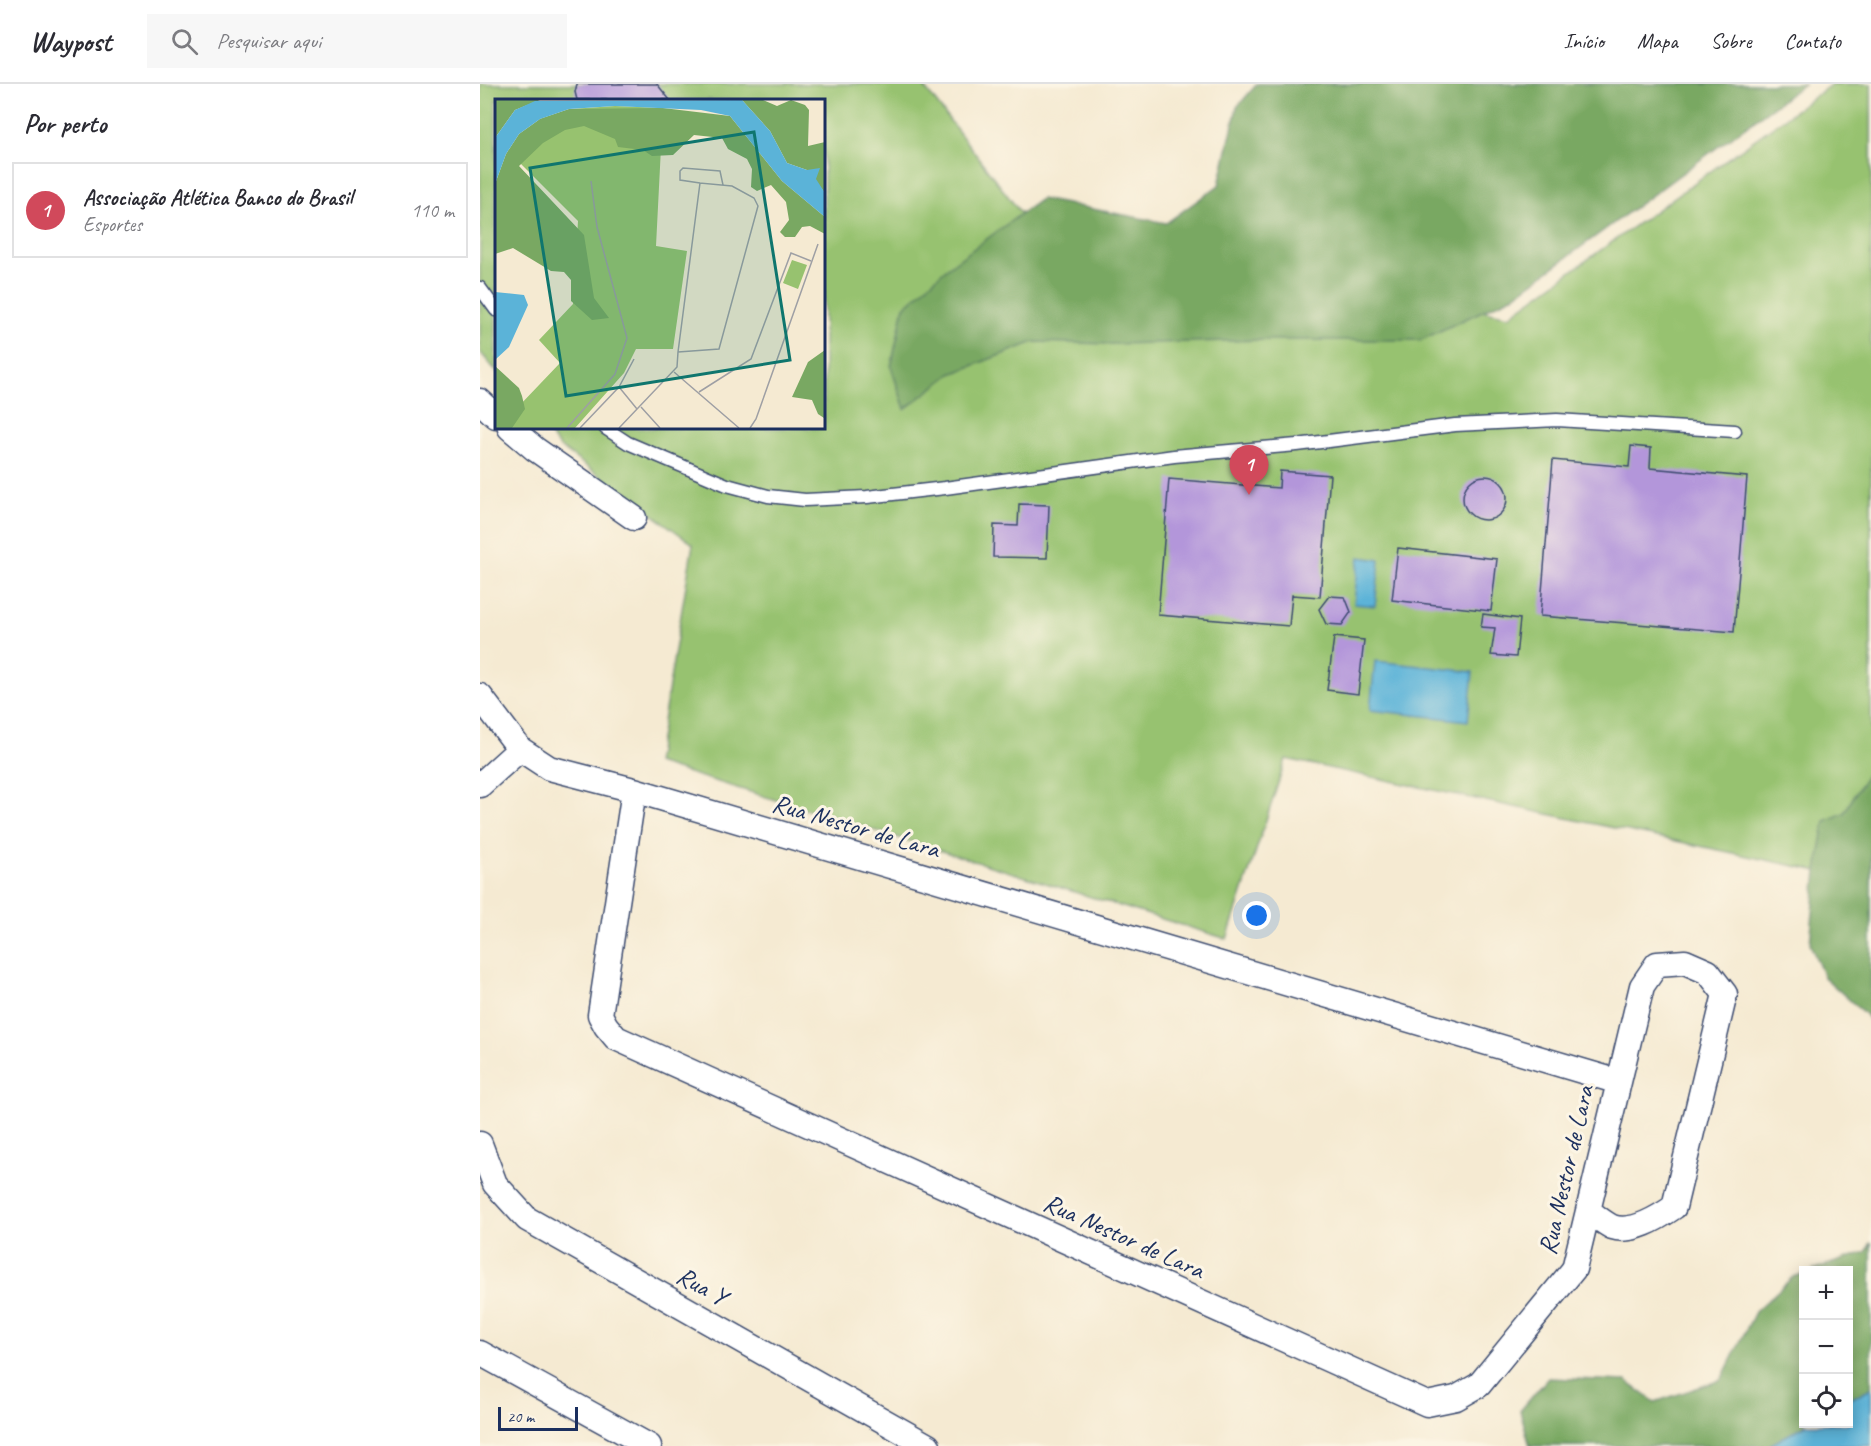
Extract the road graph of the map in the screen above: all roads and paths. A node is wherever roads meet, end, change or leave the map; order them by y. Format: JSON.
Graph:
{"nodes":[{"id":1,"x":480,"y":288,"type":"edge"},
{"id":2,"x":495,"y":309,"type":"edge"},
{"id":3,"x":511,"y":429,"type":"edge"},
{"id":4,"x":606,"y":429,"type":"edge"},
{"id":5,"x":1735,"y":431,"type":"dead end"},
{"id":6,"x":634,"y":518,"type":"dead end"},
{"id":7,"x":480,"y":696,"type":"edge"},
{"id":8,"x":520,"y":749,"type":"junction"},
{"id":9,"x":480,"y":786,"type":"edge"},
{"id":10,"x":634,"y":790,"type":"junction"},
{"id":11,"x":1619,"y":1082,"type":"junction"},
{"id":12,"x":480,"y":1144,"type":"edge"},
{"id":13,"x":1588,"y":1211,"type":"junction"},
{"id":14,"x":480,"y":1353,"type":"edge"},
{"id":15,"x":649,"y":1446,"type":"edge"},
{"id":16,"x":928,"y":1446,"type":"edge"}],
"edges":[{"from":1,"to":2,"type":"lane"},
{"from":3,"to":6,"type":"street"},
{"from":4,"to":5,"type":"lane"},
{"from":7,"to":8,"type":"street","name":"Rua Nestor de Lara"},
{"from":8,"to":9,"type":"street"},
{"from":8,"to":10,"type":"street","name":"Rua Nestor de Lara"},
{"from":10,"to":11,"type":"street","name":"Rua Nestor de Lara"},
{"from":10,"to":13,"type":"street","name":"Rua Nestor de Lara"},
{"from":11,"to":13,"type":"street","name":"Rua Nestor de Lara"},
{"from":11,"to":13,"type":"street"},
{"from":12,"to":16,"type":"street","name":"Rua Y"},
{"from":14,"to":15,"type":"street"}]}
